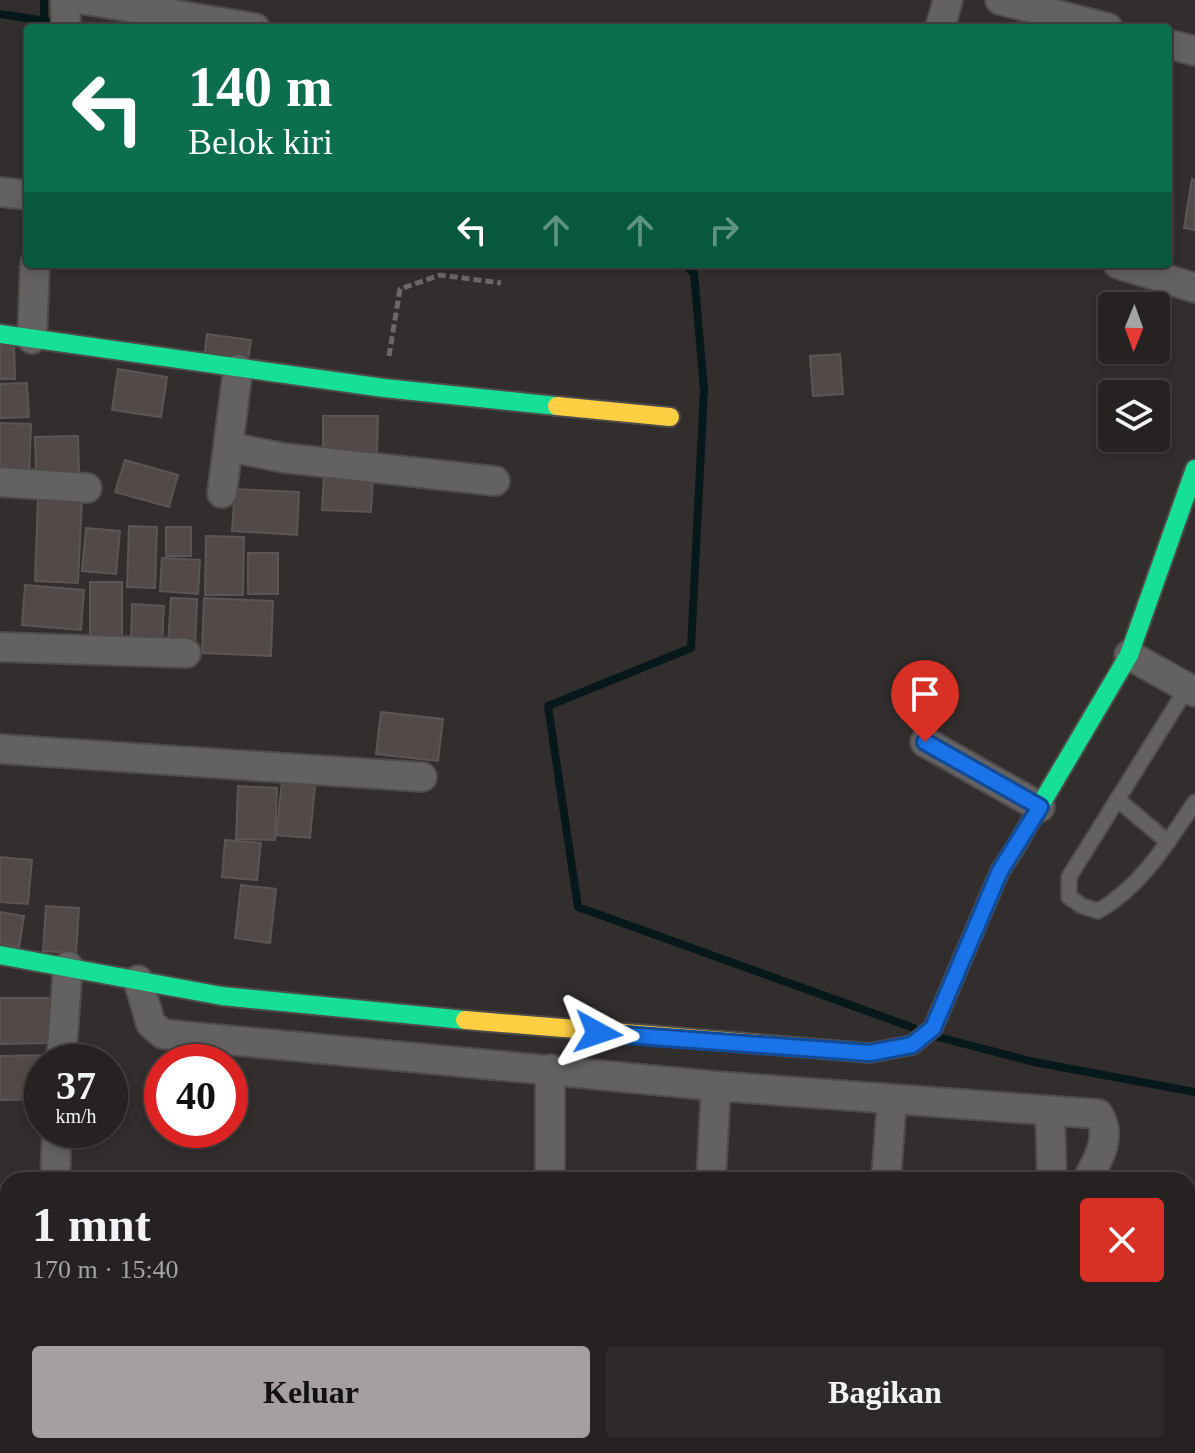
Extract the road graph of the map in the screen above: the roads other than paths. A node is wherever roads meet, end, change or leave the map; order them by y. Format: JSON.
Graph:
{"nodes":[{"id":1,"x":948,"y":0,"type":"edge"},
{"id":2,"x":1000,"y":0,"type":"edge"},
{"id":3,"x":70,"y":9,"type":"edge"},
{"id":4,"x":216,"y":24,"type":"edge"},
{"id":5,"x":941,"y":24,"type":"edge"},
{"id":6,"x":1093,"y":24,"type":"edge"},
{"id":7,"x":1172,"y":45,"type":"edge"},
{"id":8,"x":1195,"y":51,"type":"edge"},
{"id":9,"x":0,"y":192,"type":"edge"},
{"id":10,"x":24,"y":195,"type":"edge"},
{"id":11,"x":35,"y":268,"type":"edge"},
{"id":12,"x":1131,"y":268,"type":"edge"},
{"id":13,"x":1195,"y":288,"type":"edge"},
{"id":14,"x":0,"y":334,"type":"edge"},
{"id":15,"x":32,"y":339,"type":"junction"},
{"id":16,"x":238,"y":369,"type":"junction"},
{"id":17,"x":670,"y":417,"type":"dead end"},
{"id":18,"x":229,"y":447,"type":"junction"},
{"id":19,"x":1195,"y":469,"type":"edge"},
{"id":20,"x":495,"y":481,"type":"dead end"},
{"id":21,"x":0,"y":482,"type":"edge"},
{"id":22,"x":87,"y":488,"type":"dead end"},
{"id":23,"x":222,"y":493,"type":"dead end"},
{"id":24,"x":0,"y":647,"type":"edge"},
{"id":25,"x":186,"y":653,"type":"dead end"},
{"id":26,"x":1129,"y":655,"type":"junction"},
{"id":27,"x":1191,"y":690,"type":"edge"},
{"id":28,"x":925,"y":742,"type":"dead end"},
{"id":29,"x":0,"y":749,"type":"edge"},
{"id":30,"x":422,"y":777,"type":"dead end"},
{"id":31,"x":1117,"y":799,"type":"junction"},
{"id":32,"x":1195,"y":802,"type":"edge"},
{"id":33,"x":1040,"y":807,"type":"junction"},
{"id":34,"x":1168,"y":842,"type":"junction"},
{"id":35,"x":0,"y":955,"type":"edge"},
{"id":36,"x":68,"y":966,"type":"junction"},
{"id":37,"x":138,"y":980,"type":"junction"},
{"id":38,"x":62,"y":1044,"type":"edge"},
{"id":39,"x":550,"y":1069,"type":"junction"},
{"id":40,"x":716,"y":1086,"type":"junction"},
{"id":41,"x":892,"y":1099,"type":"junction"},
{"id":42,"x":1050,"y":1114,"type":"junction"},
{"id":43,"x":56,"y":1148,"type":"edge"},
{"id":44,"x":55,"y":1172,"type":"edge"},
{"id":45,"x":550,"y":1172,"type":"edge"},
{"id":46,"x":711,"y":1172,"type":"edge"},
{"id":47,"x":887,"y":1172,"type":"edge"},
{"id":48,"x":1052,"y":1172,"type":"edge"},
{"id":49,"x":1091,"y":1172,"type":"edge"}],
"edges":[{"from":1,"to":5,"type":"street"},
{"from":2,"to":6,"type":"street"},
{"from":3,"to":4,"type":"street"},
{"from":7,"to":8,"type":"street"},
{"from":9,"to":10,"type":"street"},
{"from":11,"to":15,"type":"street"},
{"from":12,"to":13,"type":"street"},
{"from":14,"to":15,"type":"street"},
{"from":15,"to":16,"type":"street"},
{"from":16,"to":17,"type":"street"},
{"from":16,"to":18,"type":"street"},
{"from":18,"to":20,"type":"street"},
{"from":18,"to":23,"type":"street"},
{"from":19,"to":26,"type":"street"},
{"from":21,"to":22,"type":"street"},
{"from":24,"to":25,"type":"street"},
{"from":26,"to":27,"type":"street"},
{"from":26,"to":33,"type":"street"},
{"from":27,"to":31,"type":"lane"},
{"from":28,"to":33,"type":"street"},
{"from":29,"to":30,"type":"street"},
{"from":31,"to":34,"type":"lane"},
{"from":31,"to":34,"type":"lane"},
{"from":32,"to":34,"type":"lane"},
{"from":33,"to":37,"type":"street"},
{"from":35,"to":36,"type":"street"},
{"from":36,"to":37,"type":"street"},
{"from":36,"to":38,"type":"street"},
{"from":37,"to":39,"type":"street"},
{"from":39,"to":40,"type":"street"},
{"from":39,"to":45,"type":"street"},
{"from":40,"to":41,"type":"street"},
{"from":40,"to":46,"type":"street"},
{"from":41,"to":42,"type":"street"},
{"from":41,"to":47,"type":"street"},
{"from":42,"to":48,"type":"street"},
{"from":42,"to":49,"type":"street"},
{"from":43,"to":44,"type":"street"}]}
